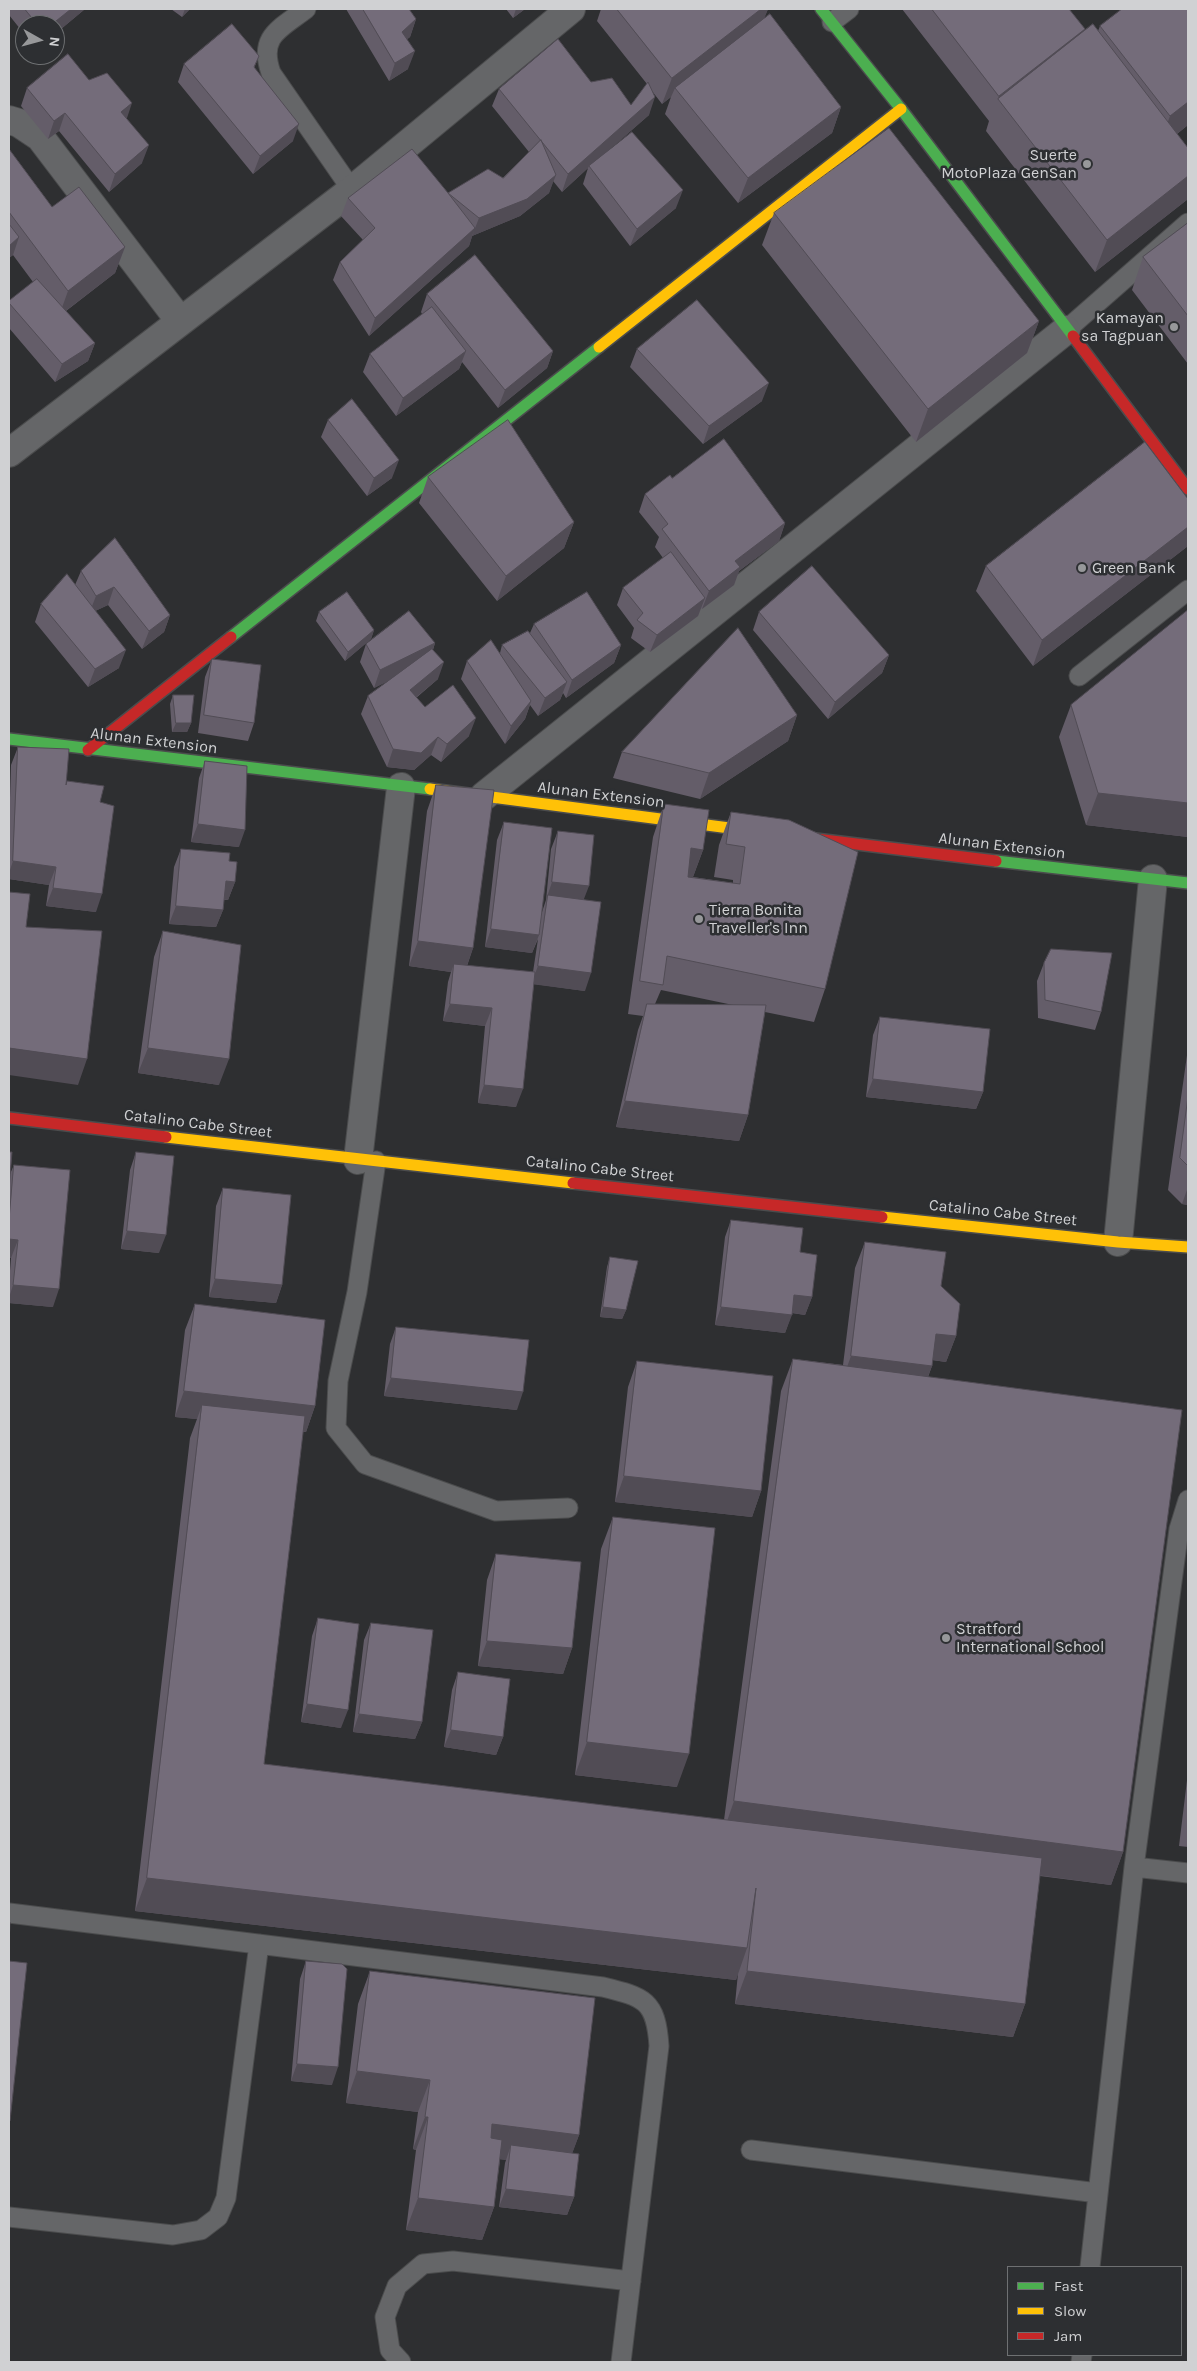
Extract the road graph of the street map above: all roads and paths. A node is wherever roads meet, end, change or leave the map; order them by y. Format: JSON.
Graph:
{"nodes":[{"id":1,"x":306,"y":9,"type":"edge"},
{"id":2,"x":571,"y":9,"type":"edge"},
{"id":3,"x":849,"y":9,"type":"edge"},
{"id":4,"x":826,"y":16,"type":"edge"},
{"id":5,"x":901,"y":109,"type":"junction"},
{"id":6,"x":9,"y":120,"type":"edge"},
{"id":7,"x":352,"y":190,"type":"junction"},
{"id":8,"x":1188,"y":223,"type":"edge"},
{"id":9,"x":180,"y":322,"type":"junction"},
{"id":10,"x":1066,"y":330,"type":"junction"},
{"id":11,"x":9,"y":453,"type":"edge"},
{"id":12,"x":1188,"y":489,"type":"edge"},
{"id":13,"x":1188,"y":590,"type":"edge"},
{"id":14,"x":1080,"y":676,"type":"dead end"},
{"id":15,"x":9,"y":739,"type":"edge"},
{"id":16,"x":88,"y":750,"type":"junction"},
{"id":17,"x":402,"y":787,"type":"junction"},
{"id":18,"x":484,"y":796,"type":"junction"},
{"id":19,"x":1153,"y":879,"type":"junction"},
{"id":20,"x":1188,"y":883,"type":"edge"},
{"id":21,"x":9,"y":1118,"type":"edge"},
{"id":22,"x":367,"y":1161,"type":"junction"},
{"id":23,"x":1118,"y":1242,"type":"junction"},
{"id":24,"x":1188,"y":1248,"type":"edge"},
{"id":25,"x":1188,"y":1500,"type":"edge"},
{"id":26,"x":568,"y":1508,"type":"dead end"},
{"id":27,"x":1134,"y":1867,"type":"junction"},
{"id":28,"x":1188,"y":1873,"type":"edge"},
{"id":29,"x":9,"y":1912,"type":"edge"},
{"id":30,"x":259,"y":1944,"type":"junction"},
{"id":31,"x":751,"y":2150,"type":"dead end"},
{"id":32,"x":1098,"y":2193,"type":"junction"},
{"id":33,"x":9,"y":2217,"type":"edge"},
{"id":34,"x":1090,"y":2266,"type":"edge"},
{"id":35,"x":630,"y":2281,"type":"junction"},
{"id":36,"x":401,"y":2362,"type":"edge"},
{"id":37,"x":621,"y":2362,"type":"edge"}],
"edges":[{"from":1,"to":7,"type":"lane"},
{"from":2,"to":7,"type":"street"},
{"from":3,"to":4,"type":"lane"},
{"from":4,"to":5,"type":"street"},
{"from":5,"to":10,"type":"street"},
{"from":5,"to":16,"type":"street"},
{"from":6,"to":9,"type":"street"},
{"from":7,"to":9,"type":"street"},
{"from":8,"to":10,"type":"lane"},
{"from":9,"to":11,"type":"street"},
{"from":10,"to":12,"type":"street"},
{"from":10,"to":18,"type":"street"},
{"from":13,"to":14,"type":"lane"},
{"from":15,"to":16,"type":"street","name":"Alunan Extension"},
{"from":16,"to":17,"type":"street","name":"Alunan Extension"},
{"from":17,"to":18,"type":"street","name":"Alunan Extension"},
{"from":17,"to":22,"type":"street"},
{"from":18,"to":19,"type":"street","name":"Alunan Extension"},
{"from":19,"to":20,"type":"street","name":"Alunan Extension"},
{"from":19,"to":23,"type":"street"},
{"from":21,"to":22,"type":"street","name":"Catalino Cabe Street"},
{"from":22,"to":23,"type":"street","name":"Catalino Cabe Street"},
{"from":22,"to":26,"type":"lane"},
{"from":23,"to":24,"type":"street","name":"Catalino Cabe Street"},
{"from":25,"to":27,"type":"lane"},
{"from":27,"to":28,"type":"lane"},
{"from":27,"to":32,"type":"lane"},
{"from":29,"to":30,"type":"lane"},
{"from":30,"to":33,"type":"lane"},
{"from":30,"to":35,"type":"lane"},
{"from":31,"to":32,"type":"lane"},
{"from":32,"to":34,"type":"lane"},
{"from":35,"to":36,"type":"lane"},
{"from":35,"to":37,"type":"lane"}]}
